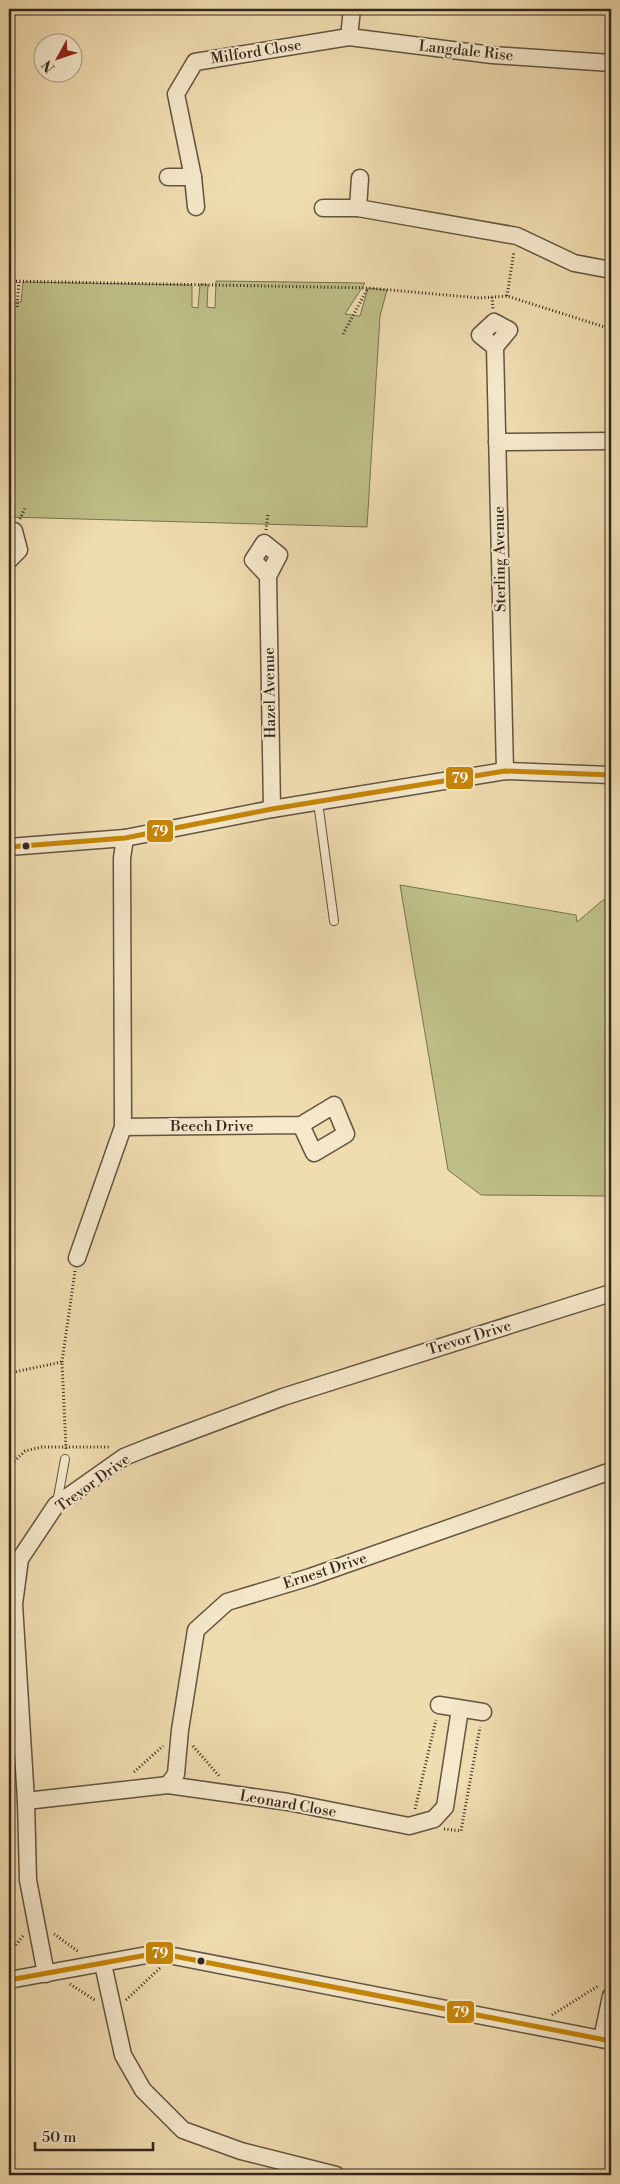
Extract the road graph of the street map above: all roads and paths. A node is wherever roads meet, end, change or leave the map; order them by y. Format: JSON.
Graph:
{"nodes":[{"id":1,"x":352,"y":9,"type":"edge"},
{"id":2,"x":349,"y":37,"type":"junction"},
{"id":3,"x":611,"y":63,"type":"edge"},
{"id":4,"x":168,"y":177,"type":"dead end"},
{"id":5,"x":192,"y":177,"type":"junction"},
{"id":6,"x":360,"y":178,"type":"dead end"},
{"id":7,"x":196,"y":207,"type":"dead end"},
{"id":8,"x":323,"y":208,"type":"dead end"},
{"id":9,"x":358,"y":208,"type":"junction"},
{"id":10,"x":517,"y":236,"type":"junction"},
{"id":11,"x":611,"y":270,"type":"edge"},
{"id":12,"x":9,"y":281,"type":"edge"},
{"id":13,"x":19,"y":282,"type":"junction"},
{"id":14,"x":368,"y":288,"type":"junction"},
{"id":15,"x":507,"y":296,"type":"junction"},
{"id":16,"x":17,"y":307,"type":"dead end"},
{"id":17,"x":611,"y":328,"type":"edge"},
{"id":18,"x":343,"y":334,"type":"dead end"},
{"id":19,"x":495,"y":347,"type":"dead end"},
{"id":20,"x":611,"y":441,"type":"edge"},
{"id":21,"x":497,"y":442,"type":"junction"},
{"id":22,"x":9,"y":535,"type":"edge"},
{"id":23,"x":9,"y":560,"type":"edge"},
{"id":24,"x":268,"y":576,"type":"dead end"},
{"id":25,"x":505,"y":771,"type":"junction"},
{"id":26,"x":611,"y":775,"type":"edge"},
{"id":27,"x":318,"y":802,"type":"junction"},
{"id":28,"x":272,"y":809,"type":"junction"},
{"id":29,"x":125,"y":838,"type":"junction"},
{"id":30,"x":9,"y":846,"type":"edge"},
{"id":31,"x":334,"y":921,"type":"dead end"},
{"id":32,"x":301,"y":1125,"type":"dead end"},
{"id":33,"x":123,"y":1127,"type":"junction"},
{"id":34,"x":77,"y":1258,"type":"joint"},
{"id":35,"x":611,"y":1293,"type":"edge"},
{"id":36,"x":62,"y":1362,"type":"junction"},
{"id":37,"x":9,"y":1373,"type":"edge"},
{"id":38,"x":66,"y":1446,"type":"junction"},
{"id":39,"x":112,"y":1447,"type":"dead end"},
{"id":40,"x":65,"y":1459,"type":"joint"},
{"id":41,"x":9,"y":1466,"type":"edge"},
{"id":42,"x":611,"y":1471,"type":"edge"},
{"id":43,"x":56,"y":1505,"type":"junction"},
{"id":44,"x":439,"y":1705,"type":"joint"},
{"id":45,"x":460,"y":1709,"type":"junction"},
{"id":46,"x":483,"y":1712,"type":"dead end"},
{"id":47,"x":180,"y":1730,"type":"junction"},
{"id":48,"x":168,"y":1785,"type":"junction"},
{"id":49,"x":115,"y":1790,"type":"junction"},
{"id":50,"x":236,"y":1794,"type":"junction"},
{"id":51,"x":26,"y":1801,"type":"junction"},
{"id":52,"x":409,"y":1826,"type":"junction"},
{"id":53,"x":36,"y":1920,"type":"junction"},
{"id":54,"x":173,"y":1956,"type":"junction"},
{"id":55,"x":100,"y":1964,"type":"junction"},
{"id":56,"x":49,"y":1973,"type":"junction"},
{"id":57,"x":9,"y":1980,"type":"edge"},
{"id":58,"x":607,"y":1989,"type":"edge"},
{"id":59,"x":113,"y":2013,"type":"junction"},
{"id":60,"x":534,"y":2026,"type":"junction"},
{"id":61,"x":607,"y":2040,"type":"edge"},
{"id":62,"x":336,"y":2175,"type":"edge"}],
"edges":[{"from":1,"to":2,"type":"street"},
{"from":2,"to":3,"type":"street","name":"Langdale Rise"},
{"from":2,"to":5,"type":"street","name":"Milford Close"},
{"from":4,"to":5,"type":"street"},
{"from":5,"to":7,"type":"street","name":"Milford Close"},
{"from":6,"to":9,"type":"street"},
{"from":8,"to":9,"type":"street"},
{"from":9,"to":10,"type":"street"},
{"from":10,"to":11,"type":"street"},
{"from":10,"to":15,"type":"path"},
{"from":12,"to":13,"type":"path"},
{"from":13,"to":14,"type":"path"},
{"from":13,"to":16,"type":"path"},
{"from":14,"to":15,"type":"path"},
{"from":14,"to":18,"type":"path"},
{"from":15,"to":17,"type":"path"},
{"from":19,"to":21,"type":"street","name":"Sterling Avenue"},
{"from":20,"to":21,"type":"street"},
{"from":21,"to":25,"type":"street","name":"Sterling Avenue"},
{"from":22,"to":23,"type":"street"},
{"from":24,"to":28,"type":"street","name":"Hazel Avenue"},
{"from":25,"to":26,"type":"street"},
{"from":25,"to":27,"type":"street"},
{"from":27,"to":28,"type":"street"},
{"from":27,"to":31,"type":"lane"},
{"from":28,"to":29,"type":"street"},
{"from":29,"to":30,"type":"street"},
{"from":29,"to":33,"type":"street"},
{"from":32,"to":33,"type":"street","name":"Beech Drive"},
{"from":33,"to":34,"type":"street"},
{"from":34,"to":36,"type":"path"},
{"from":35,"to":43,"type":"street","name":"Trevor Drive"},
{"from":36,"to":37,"type":"path"},
{"from":36,"to":38,"type":"path"},
{"from":38,"to":39,"type":"path"},
{"from":38,"to":40,"type":"path"},
{"from":38,"to":41,"type":"path"},
{"from":40,"to":43,"type":"lane"},
{"from":42,"to":47,"type":"street","name":"Ernest Drive"},
{"from":43,"to":51,"type":"street","name":"Trevor Drive"},
{"from":44,"to":45,"type":"street"},
{"from":44,"to":52,"type":"path"},
{"from":45,"to":46,"type":"street"},
{"from":45,"to":52,"type":"street","name":"Leonard Close"},
{"from":47,"to":48,"type":"street","name":"Ernest Drive"},
{"from":47,"to":49,"type":"path"},
{"from":47,"to":50,"type":"path"},
{"from":48,"to":49,"type":"street","name":"Leonard Close"},
{"from":48,"to":50,"type":"street","name":"Leonard Close"},
{"from":49,"to":51,"type":"street","name":"Leonard Close"},
{"from":50,"to":52,"type":"street","name":"Leonard Close"},
{"from":51,"to":53,"type":"street","name":"Trevor Drive"},
{"from":53,"to":55,"type":"path"},
{"from":53,"to":56,"type":"street","name":"Trevor Drive"},
{"from":54,"to":55,"type":"street"},
{"from":54,"to":59,"type":"path"},
{"from":54,"to":60,"type":"street"},
{"from":55,"to":56,"type":"street"},
{"from":55,"to":59,"type":"street"},
{"from":56,"to":57,"type":"street"},
{"from":56,"to":59,"type":"path"},
{"from":58,"to":60,"type":"path"},
{"from":58,"to":61,"type":"street"},
{"from":59,"to":62,"type":"street"},
{"from":60,"to":61,"type":"street"}]}
